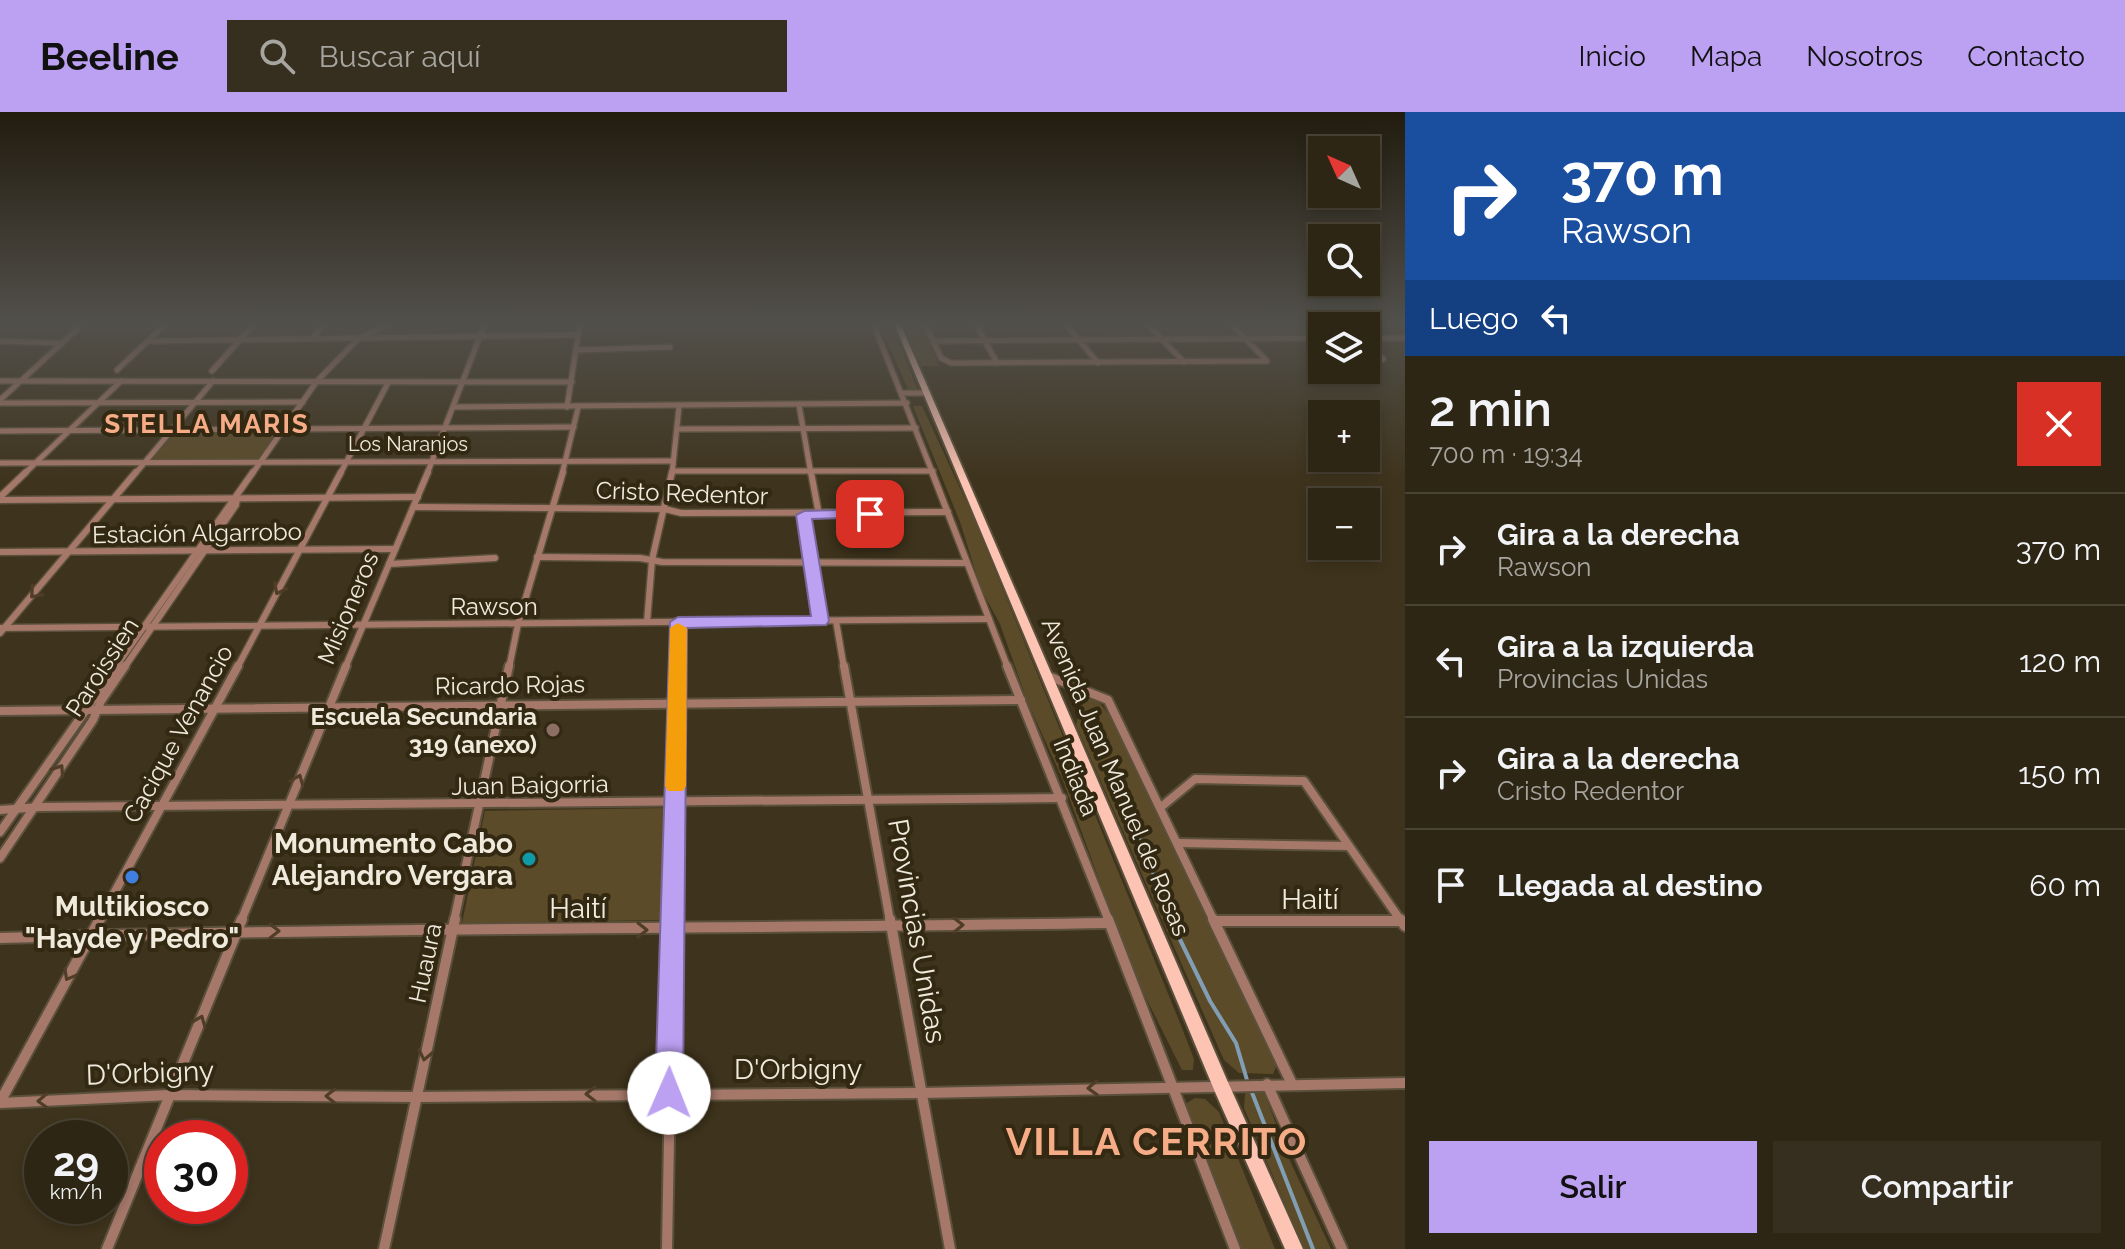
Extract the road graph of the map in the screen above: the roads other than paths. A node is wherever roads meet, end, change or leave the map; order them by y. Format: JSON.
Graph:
{"nodes":[{"id":1,"x":28,"y":376,"type":"edge"},
{"id":2,"x":322,"y":376,"type":"edge"},
{"id":3,"x":465,"y":376,"type":"edge"},
{"id":4,"x":573,"y":376,"type":"edge"},
{"id":5,"x":896,"y":376,"type":"edge"},
{"id":6,"x":919,"y":376,"type":"edge"},
{"id":7,"x":0,"y":381,"type":"edge"},
{"id":8,"x":23,"y":381,"type":"junction"},
{"id":9,"x":121,"y":381,"type":"junction"},
{"id":10,"x":213,"y":381,"type":"junction"},
{"id":11,"x":317,"y":381,"type":"junction"},
{"id":12,"x":463,"y":382,"type":"junction"},
{"id":13,"x":572,"y":382,"type":"junction"},
{"id":14,"x":388,"y":383,"type":"junction"},
{"id":15,"x":903,"y":393,"type":"junction"},
{"id":16,"x":926,"y":393,"type":"junction"},
{"id":17,"x":0,"y":401,"type":"edge"},
{"id":18,"x":196,"y":401,"type":"junction"},
{"id":19,"x":100,"y":402,"type":"junction"},
{"id":20,"x":303,"y":402,"type":"junction"},
{"id":21,"x":907,"y":403,"type":"junction"},
{"id":22,"x":799,"y":405,"type":"junction"},
{"id":23,"x":453,"y":407,"type":"junction"},
{"id":24,"x":567,"y":407,"type":"junction"},
{"id":25,"x":679,"y":407,"type":"junction"},
{"id":26,"x":578,"y":408,"type":"junction"},
{"id":27,"x":574,"y":427,"type":"junction"},
{"id":28,"x":803,"y":428,"type":"junction"},
{"id":29,"x":916,"y":428,"type":"junction"},
{"id":30,"x":444,"y":429,"type":"junction"},
{"id":31,"x":678,"y":429,"type":"junction"},
{"id":32,"x":172,"y":430,"type":"junction"},
{"id":33,"x":284,"y":430,"type":"junction"},
{"id":34,"x":0,"y":431,"type":"edge"},
{"id":35,"x":70,"y":431,"type":"junction"},
{"id":36,"x":363,"y":431,"type":"junction"},
{"id":37,"x":347,"y":460,"type":"junction"},
{"id":38,"x":431,"y":460,"type":"junction"},
{"id":39,"x":566,"y":460,"type":"junction"},
{"id":40,"x":262,"y":461,"type":"junction"},
{"id":41,"x":672,"y":461,"type":"junction"},
{"id":42,"x":146,"y":462,"type":"junction"},
{"id":43,"x":0,"y":463,"type":"edge"},
{"id":44,"x":36,"y":463,"type":"junction"},
{"id":45,"x":672,"y":471,"type":"junction"},
{"id":46,"x":810,"y":471,"type":"junction"},
{"id":47,"x":933,"y":471,"type":"junction"},
{"id":48,"x":418,"y":497,"type":"junction"},
{"id":49,"x":326,"y":498,"type":"junction"},
{"id":50,"x":0,"y":499,"type":"edge"},
{"id":51,"x":113,"y":499,"type":"junction"},
{"id":52,"x":237,"y":499,"type":"junction"},
{"id":53,"x":414,"y":507,"type":"junction"},
{"id":54,"x":551,"y":507,"type":"junction"},
{"id":55,"x":665,"y":509,"type":"junction"},
{"id":56,"x":948,"y":512,"type":"junction"},
{"id":57,"x":804,"y":515,"type":"junction"},
{"id":58,"x":819,"y":515,"type":"junction"},
{"id":59,"x":299,"y":549,"type":"junction"},
{"id":60,"x":395,"y":549,"type":"junction"},
{"id":61,"x":201,"y":551,"type":"junction"},
{"id":62,"x":0,"y":552,"type":"edge"},
{"id":63,"x":69,"y":553,"type":"junction"},
{"id":64,"x":537,"y":557,"type":"junction"},
{"id":65,"x":495,"y":558,"type":"dead end"},
{"id":66,"x":652,"y":560,"type":"junction"},
{"id":67,"x":811,"y":563,"type":"junction"},
{"id":68,"x":966,"y":563,"type":"junction"},
{"id":69,"x":389,"y":564,"type":"junction"},
{"id":70,"x":989,"y":619,"type":"junction"},
{"id":71,"x":820,"y":621,"type":"junction"},
{"id":72,"x":836,"y":621,"type":"junction"},
{"id":73,"x":647,"y":622,"type":"junction"},
{"id":74,"x":678,"y":622,"type":"junction"},
{"id":75,"x":518,"y":624,"type":"junction"},
{"id":76,"x":363,"y":625,"type":"junction"},
{"id":77,"x":147,"y":628,"type":"junction"},
{"id":78,"x":259,"y":628,"type":"junction"},
{"id":79,"x":1,"y":629,"type":"edge"},
{"id":80,"x":1046,"y":675,"type":"junction"},
{"id":81,"x":1021,"y":700,"type":"junction"},
{"id":82,"x":677,"y":703,"type":"junction"},
{"id":83,"x":851,"y":703,"type":"junction"},
{"id":84,"x":501,"y":705,"type":"junction"},
{"id":85,"x":328,"y":707,"type":"junction"},
{"id":86,"x":214,"y":709,"type":"junction"},
{"id":87,"x":85,"y":710,"type":"junction"},
{"id":88,"x":97,"y":710,"type":"junction"},
{"id":89,"x":0,"y":711,"type":"edge"},
{"id":90,"x":1062,"y":798,"type":"junction"},
{"id":91,"x":869,"y":801,"type":"junction"},
{"id":92,"x":675,"y":803,"type":"junction"},
{"id":93,"x":479,"y":805,"type":"junction"},
{"id":94,"x":287,"y":807,"type":"junction"},
{"id":95,"x":1161,"y":807,"type":"junction"},
{"id":96,"x":160,"y":808,"type":"junction"},
{"id":97,"x":0,"y":810,"type":"edge"},
{"id":98,"x":15,"y":810,"type":"junction"},
{"id":99,"x":32,"y":810,"type":"junction"},
{"id":100,"x":0,"y":832,"type":"edge"},
{"id":101,"x":1178,"y":843,"type":"junction"},
{"id":102,"x":1347,"y":846,"type":"junction"},
{"id":103,"x":0,"y":858,"type":"edge"},
{"id":104,"x":1215,"y":921,"type":"junction"},
{"id":105,"x":1108,"y":923,"type":"junction"},
{"id":106,"x":1404,"y":923,"type":"edge"},
{"id":107,"x":891,"y":925,"type":"junction"},
{"id":108,"x":452,"y":930,"type":"junction"},
{"id":109,"x":672,"y":930,"type":"junction"},
{"id":110,"x":236,"y":931,"type":"junction"},
{"id":111,"x":90,"y":937,"type":"junction"},
{"id":112,"x":0,"y":938,"type":"edge"},
{"id":113,"x":1405,"y":1083,"type":"edge"},
{"id":114,"x":1267,"y":1084,"type":"junction"},
{"id":115,"x":1292,"y":1084,"type":"junction"},
{"id":116,"x":1221,"y":1086,"type":"junction"},
{"id":117,"x":1171,"y":1087,"type":"junction"},
{"id":118,"x":669,"y":1093,"type":"junction"},
{"id":119,"x":922,"y":1093,"type":"junction"},
{"id":120,"x":170,"y":1095,"type":"junction"},
{"id":121,"x":417,"y":1097,"type":"junction"},
{"id":122,"x":0,"y":1102,"type":"edge"},
{"id":123,"x":107,"y":1249,"type":"edge"},
{"id":124,"x":384,"y":1249,"type":"edge"},
{"id":125,"x":667,"y":1249,"type":"edge"},
{"id":126,"x":950,"y":1249,"type":"edge"},
{"id":127,"x":1235,"y":1249,"type":"edge"},
{"id":128,"x":1294,"y":1249,"type":"edge"},
{"id":129,"x":1342,"y":1249,"type":"edge"}],
"edges":[{"from":1,"to":8,"type":"street"},
{"from":2,"to":11,"type":"street","name":"Paroissien"},
{"from":3,"to":12,"type":"street","name":"Misioneros"},
{"from":4,"to":13,"type":"street"},
{"from":5,"to":15,"type":"street","name":"Indiada"},
{"from":6,"to":16,"type":"main road","name":"Avenida Juan Manuel de Rosas"},
{"from":7,"to":8,"type":"street"},
{"from":8,"to":9,"type":"street"},
{"from":8,"to":17,"type":"street"},
{"from":9,"to":10,"type":"street"},
{"from":9,"to":19,"type":"street"},
{"from":10,"to":11,"type":"street"},
{"from":10,"to":18,"type":"street"},
{"from":11,"to":14,"type":"street"},
{"from":11,"to":20,"type":"street","name":"Paroissien"},
{"from":12,"to":13,"type":"street"},
{"from":12,"to":14,"type":"street"},
{"from":12,"to":23,"type":"street","name":"Misioneros"},
{"from":13,"to":24,"type":"street"},
{"from":14,"to":36,"type":"street","name":"Cacique Venancio"},
{"from":15,"to":16,"type":"street"},
{"from":15,"to":21,"type":"street","name":"Indiada"},
{"from":16,"to":80,"type":"main road","name":"Avenida Juan Manuel de Rosas"},
{"from":17,"to":19,"type":"street"},
{"from":18,"to":19,"type":"street"},
{"from":18,"to":20,"type":"street"},
{"from":18,"to":32,"type":"street"},
{"from":19,"to":35,"type":"street"},
{"from":20,"to":33,"type":"street","name":"Paroissien"},
{"from":21,"to":22,"type":"street"},
{"from":21,"to":29,"type":"street","name":"Indiada"},
{"from":22,"to":25,"type":"street"},
{"from":22,"to":28,"type":"street"},
{"from":23,"to":24,"type":"street"},
{"from":23,"to":30,"type":"street","name":"Misioneros"},
{"from":24,"to":26,"type":"street"},
{"from":25,"to":26,"type":"street"},
{"from":25,"to":31,"type":"street"},
{"from":26,"to":27,"type":"street","name":"Huaura"},
{"from":27,"to":30,"type":"street"},
{"from":27,"to":39,"type":"street","name":"Huaura"},
{"from":28,"to":29,"type":"street"},
{"from":28,"to":31,"type":"street"},
{"from":28,"to":46,"type":"street"},
{"from":29,"to":47,"type":"street","name":"Indiada"},
{"from":30,"to":36,"type":"street"},
{"from":30,"to":38,"type":"street","name":"Misioneros"},
{"from":31,"to":41,"type":"street"},
{"from":32,"to":33,"type":"street"},
{"from":32,"to":35,"type":"street"},
{"from":32,"to":42,"type":"street"},
{"from":33,"to":36,"type":"street"},
{"from":33,"to":40,"type":"street","name":"Paroissien"},
{"from":34,"to":35,"type":"street"},
{"from":35,"to":44,"type":"street"},
{"from":36,"to":37,"type":"street","name":"Cacique Venancio"},
{"from":37,"to":38,"type":"street","name":"Los Naranjos"},
{"from":37,"to":40,"type":"street","name":"Los Naranjos"},
{"from":37,"to":49,"type":"street","name":"Cacique Venancio"},
{"from":38,"to":39,"type":"street","name":"Los Naranjos"},
{"from":38,"to":48,"type":"street","name":"Misioneros"},
{"from":39,"to":41,"type":"street","name":"Los Naranjos"},
{"from":39,"to":54,"type":"street","name":"Huaura"},
{"from":40,"to":42,"type":"street","name":"Los Naranjos"},
{"from":40,"to":52,"type":"street","name":"Paroissien"},
{"from":41,"to":45,"type":"street"},
{"from":42,"to":44,"type":"street","name":"Los Naranjos"},
{"from":42,"to":51,"type":"street"},
{"from":43,"to":44,"type":"street","name":"Los Naranjos"},
{"from":44,"to":50,"type":"street"},
{"from":45,"to":46,"type":"street"},
{"from":45,"to":55,"type":"street"},
{"from":46,"to":47,"type":"street"},
{"from":46,"to":58,"type":"street"},
{"from":47,"to":56,"type":"street","name":"Indiada"},
{"from":48,"to":49,"type":"street"},
{"from":48,"to":53,"type":"street","name":"Misioneros"},
{"from":49,"to":52,"type":"street"},
{"from":49,"to":59,"type":"street","name":"Cacique Venancio"},
{"from":50,"to":51,"type":"street"},
{"from":51,"to":52,"type":"street"},
{"from":51,"to":63,"type":"street"},
{"from":52,"to":61,"type":"street","name":"Paroissien"},
{"from":53,"to":54,"type":"street","name":"Cristo Redentor"},
{"from":53,"to":60,"type":"street","name":"Misioneros"},
{"from":54,"to":55,"type":"street","name":"Cristo Redentor"},
{"from":54,"to":64,"type":"street","name":"Huaura"},
{"from":55,"to":57,"type":"street","name":"Cristo Redentor"},
{"from":55,"to":66,"type":"street"},
{"from":56,"to":58,"type":"street","name":"Cristo Redentor"},
{"from":56,"to":68,"type":"street","name":"Indiada"},
{"from":57,"to":58,"type":"street","name":"Cristo Redentor"},
{"from":57,"to":67,"type":"street"},
{"from":59,"to":60,"type":"street","name":"Estación Algarrobo"},
{"from":59,"to":61,"type":"street","name":"Estación Algarrobo"},
{"from":59,"to":78,"type":"street","name":"Cacique Venancio","one_way":true},
{"from":60,"to":69,"type":"street","name":"Misioneros"},
{"from":61,"to":63,"type":"street","name":"Estación Algarrobo"},
{"from":61,"to":77,"type":"street","name":"Paroissien"},
{"from":62,"to":63,"type":"street","name":"Estación Algarrobo"},
{"from":63,"to":79,"type":"street","one_way":true},
{"from":64,"to":66,"type":"street"},
{"from":64,"to":75,"type":"street","name":"Huaura"},
{"from":65,"to":69,"type":"street"},
{"from":66,"to":67,"type":"street"},
{"from":66,"to":73,"type":"street"},
{"from":67,"to":68,"type":"street"},
{"from":67,"to":71,"type":"street"},
{"from":68,"to":70,"type":"street","name":"Indiada"},
{"from":69,"to":76,"type":"street","name":"Misioneros"},
{"from":70,"to":72,"type":"street","name":"Rawson"},
{"from":70,"to":81,"type":"street","name":"Indiada"},
{"from":71,"to":72,"type":"street","name":"Rawson"},
{"from":71,"to":74,"type":"street","name":"Rawson"},
{"from":72,"to":83,"type":"street","name":"Provincias Unidas"},
{"from":73,"to":74,"type":"street","name":"Rawson"},
{"from":73,"to":75,"type":"street","name":"Rawson"},
{"from":74,"to":82,"type":"street"},
{"from":75,"to":76,"type":"street","name":"Rawson"},
{"from":75,"to":84,"type":"street","name":"Huaura"},
{"from":76,"to":78,"type":"street","name":"Rawson"},
{"from":76,"to":85,"type":"street","name":"Misioneros"},
{"from":77,"to":78,"type":"street","name":"Rawson"},
{"from":77,"to":79,"type":"street","name":"Rawson"},
{"from":77,"to":87,"type":"street","name":"Paroissien"},
{"from":77,"to":88,"type":"street","name":"Paroissien"},
{"from":78,"to":86,"type":"street","name":"Cacique Venancio"},
{"from":80,"to":95,"type":"street"},
{"from":80,"to":116,"type":"main road","name":"Avenida Juan Manuel de Rosas"},
{"from":81,"to":83,"type":"street","name":"Ricardo Rojas"},
{"from":81,"to":90,"type":"street","name":"Indiada"},
{"from":82,"to":83,"type":"street","name":"Ricardo Rojas"},
{"from":82,"to":84,"type":"street","name":"Ricardo Rojas"},
{"from":82,"to":92,"type":"street"},
{"from":83,"to":91,"type":"street","name":"Provincias Unidas"},
{"from":84,"to":85,"type":"street","name":"Ricardo Rojas"},
{"from":84,"to":93,"type":"street","name":"Huaura"},
{"from":85,"to":86,"type":"street","name":"Ricardo Rojas"},
{"from":94,"to":85,"type":"street","name":"Misioneros","one_way":true},
{"from":86,"to":88,"type":"street","name":"Ricardo Rojas"},
{"from":86,"to":96,"type":"street","name":"Cacique Venancio"},
{"from":87,"to":88,"type":"street","name":"Ricardo Rojas"},
{"from":87,"to":89,"type":"street","name":"Ricardo Rojas"},
{"from":87,"to":98,"type":"street","name":"Paroissien"},
{"from":99,"to":88,"type":"street","name":"Paroissien","one_way":true},
{"from":90,"to":91,"type":"street","name":"Juan Baigorria"},
{"from":90,"to":105,"type":"street","name":"Indiada"},
{"from":91,"to":92,"type":"street","name":"Juan Baigorria"},
{"from":91,"to":107,"type":"street","name":"Provincias Unidas"},
{"from":92,"to":93,"type":"street","name":"Juan Baigorria"},
{"from":92,"to":109,"type":"street"},
{"from":93,"to":94,"type":"street","name":"Juan Baigorria"},
{"from":93,"to":108,"type":"street","name":"Huaura"},
{"from":94,"to":96,"type":"street","name":"Juan Baigorria"},
{"from":94,"to":110,"type":"street","name":"Misioneros"},
{"from":95,"to":101,"type":"street"},
{"from":95,"to":102,"type":"street"},
{"from":96,"to":99,"type":"street","name":"Juan Baigorria"},
{"from":96,"to":111,"type":"street","name":"Cacique Venancio"},
{"from":97,"to":98,"type":"street","name":"Juan Baigorria"},
{"from":98,"to":99,"type":"street","name":"Juan Baigorria"},
{"from":98,"to":100,"type":"street","name":"Paroissien"},
{"from":99,"to":103,"type":"street","name":"Paroissien"},
{"from":101,"to":102,"type":"street"},
{"from":101,"to":104,"type":"street"},
{"from":102,"to":106,"type":"street"},
{"from":104,"to":106,"type":"street","name":"Haití"},
{"from":104,"to":115,"type":"street"},
{"from":107,"to":105,"type":"street","name":"Haití","one_way":true},
{"from":105,"to":117,"type":"street","name":"Indiada"},
{"from":107,"to":109,"type":"street","name":"Haití"},
{"from":107,"to":119,"type":"street","name":"Provincias Unidas"},
{"from":108,"to":109,"type":"street","name":"Haití","one_way":true},
{"from":110,"to":108,"type":"street","name":"Haití","one_way":true},
{"from":108,"to":121,"type":"street","name":"Huaura","one_way":true},
{"from":109,"to":118,"type":"street"},
{"from":110,"to":111,"type":"street","name":"Haití"},
{"from":120,"to":110,"type":"street","name":"Misioneros","one_way":true},
{"from":111,"to":112,"type":"street","name":"Haití"},
{"from":111,"to":122,"type":"street","name":"Cacique Venancio","one_way":true},
{"from":113,"to":115,"type":"street","name":"D'Orbigny"},
{"from":114,"to":115,"type":"street","name":"D'Orbigny"},
{"from":114,"to":116,"type":"street","name":"D'Orbigny"},
{"from":114,"to":129,"type":"street"},
{"from":116,"to":117,"type":"street","name":"D'Orbigny"},
{"from":116,"to":128,"type":"main road","name":"Avenida Juan Manuel de Rosas"},
{"from":117,"to":119,"type":"street","name":"D'Orbigny","one_way":true},
{"from":117,"to":127,"type":"street","name":"Indiada"},
{"from":118,"to":119,"type":"street","name":"D'Orbigny"},
{"from":118,"to":121,"type":"street","name":"D'Orbigny","one_way":true},
{"from":118,"to":125,"type":"street"},
{"from":119,"to":126,"type":"street","name":"Provincias Unidas"},
{"from":121,"to":120,"type":"street","name":"D'Orbigny","one_way":true},
{"from":120,"to":122,"type":"street","name":"D'Orbigny","one_way":true},
{"from":120,"to":123,"type":"street","name":"Misioneros"},
{"from":121,"to":124,"type":"street","name":"Huaura"}]}
